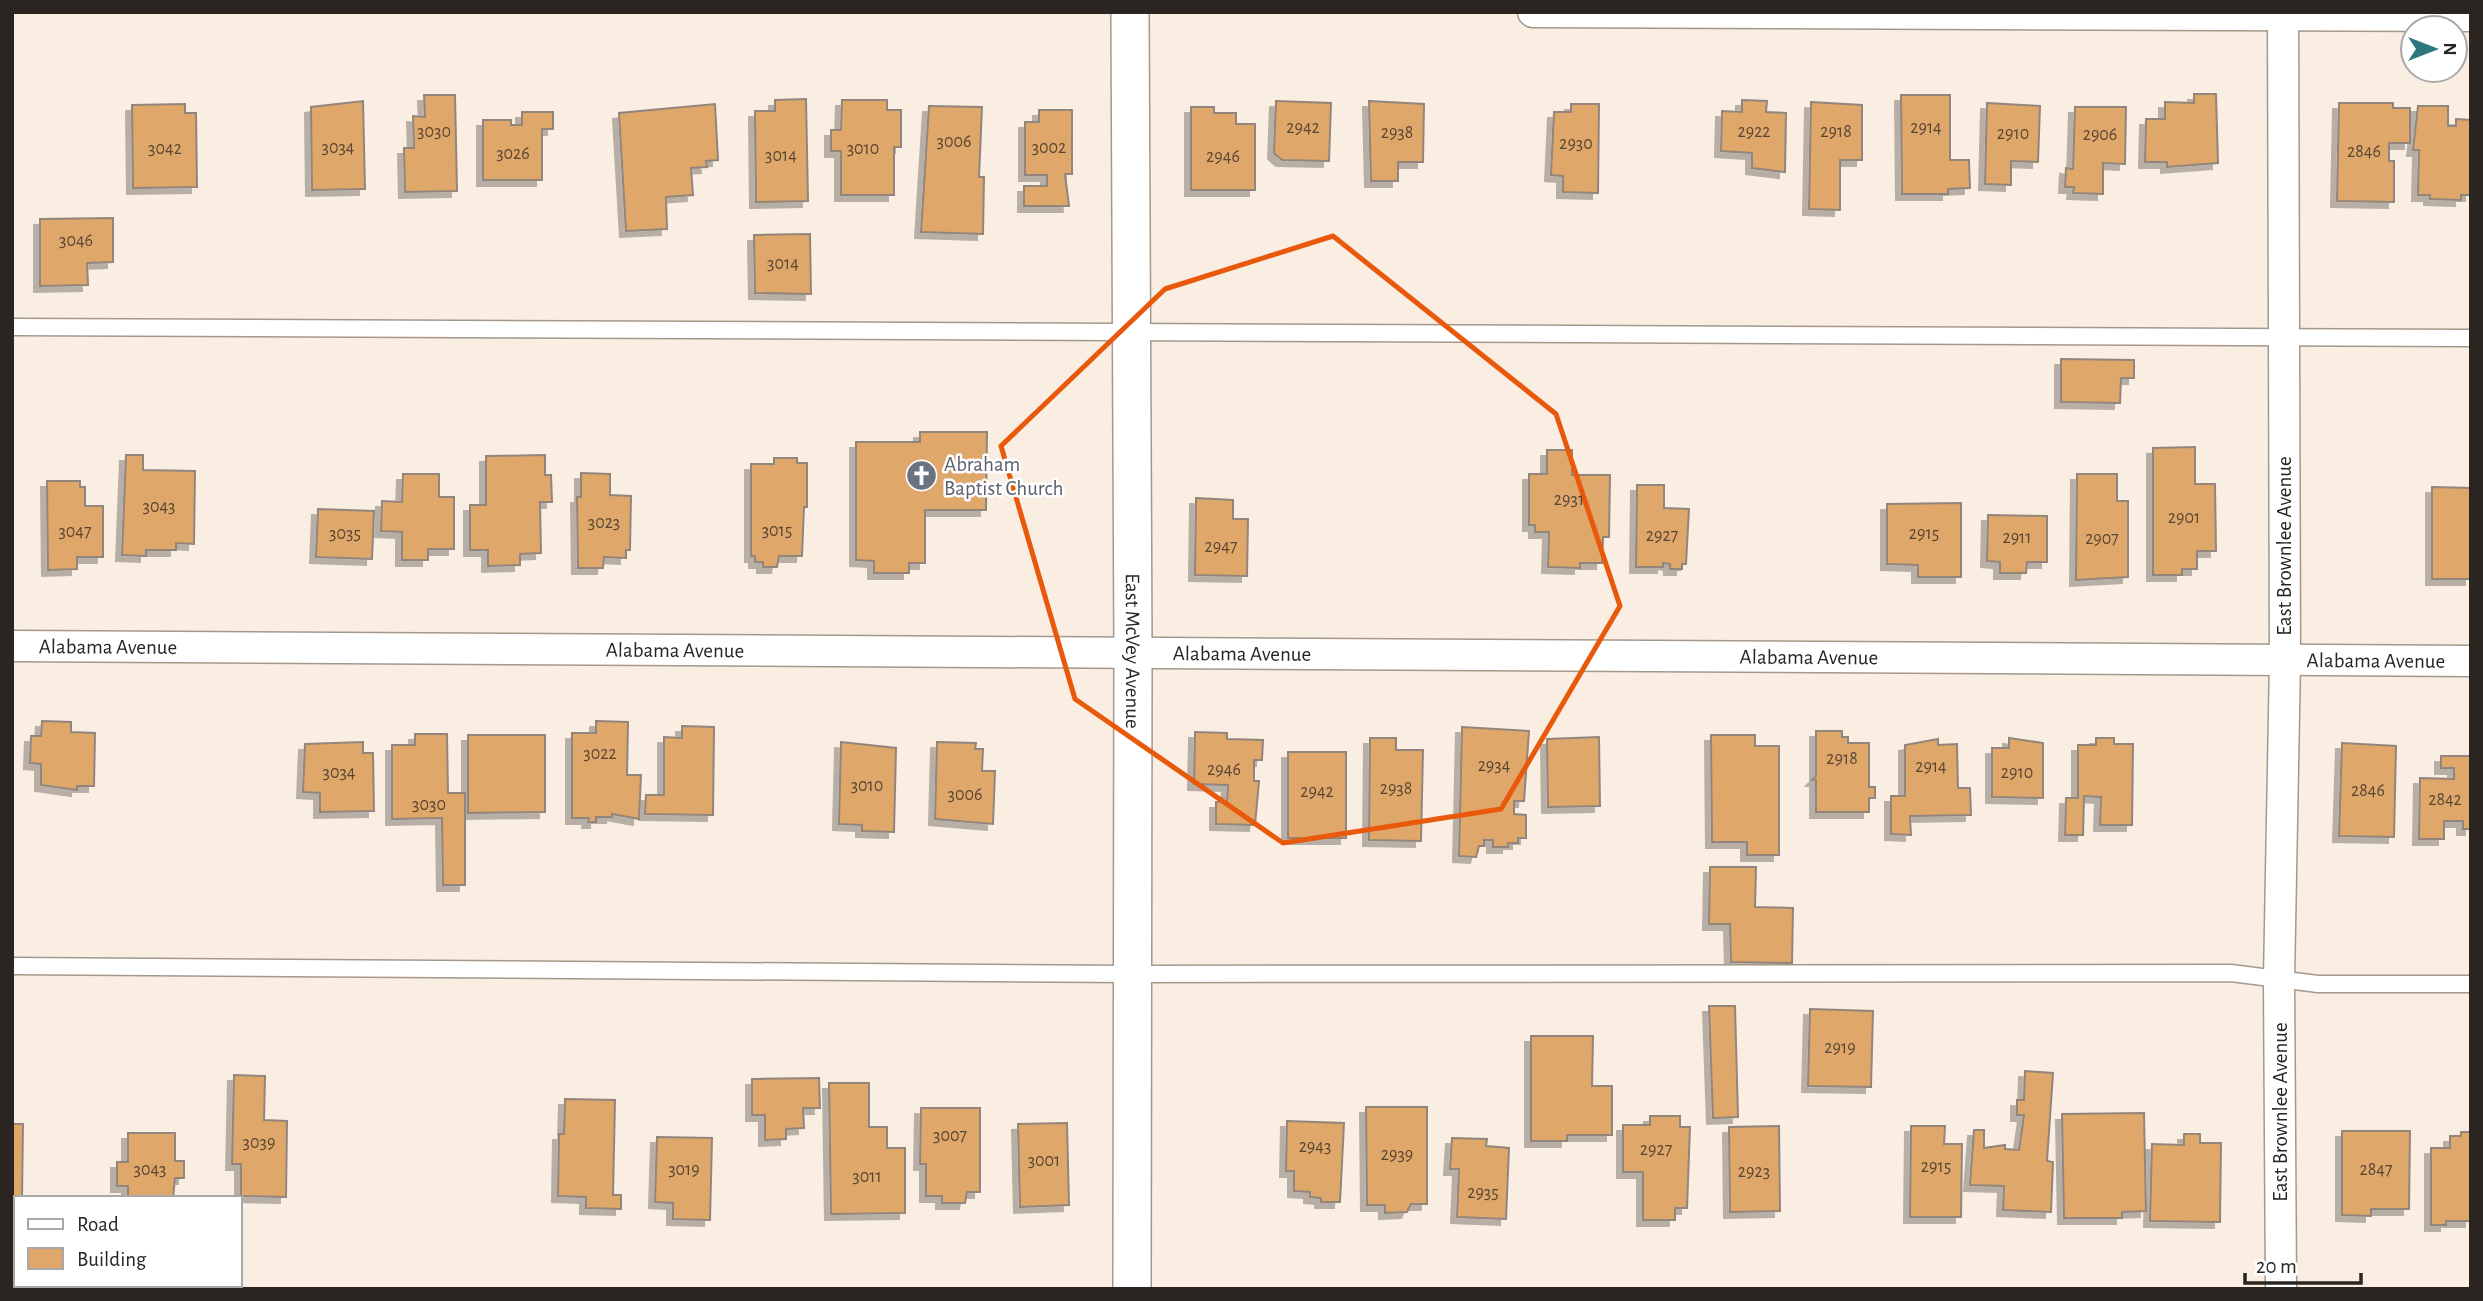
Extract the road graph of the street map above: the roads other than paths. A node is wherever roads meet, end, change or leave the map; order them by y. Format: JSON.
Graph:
{"nodes":[{"id":1,"x":1130,"y":12,"type":"edge"},
{"id":2,"x":1533,"y":12,"type":"edge"},
{"id":3,"x":2283,"y":14,"type":"edge"},
{"id":4,"x":2471,"y":16,"type":"edge"},
{"id":5,"x":12,"y":327,"type":"edge"},
{"id":6,"x":1130,"y":333,"type":"junction"},
{"id":7,"x":2283,"y":336,"type":"junction"},
{"id":8,"x":2471,"y":338,"type":"edge"},
{"id":9,"x":12,"y":646,"type":"edge"},
{"id":10,"x":1133,"y":652,"type":"junction"},
{"id":11,"x":2285,"y":660,"type":"junction"},
{"id":12,"x":2471,"y":661,"type":"edge"},
{"id":13,"x":12,"y":966,"type":"edge"},
{"id":14,"x":1131,"y":974,"type":"junction"},
{"id":15,"x":2279,"y":980,"type":"junction"},
{"id":16,"x":2471,"y":984,"type":"edge"},
{"id":17,"x":1132,"y":1289,"type":"edge"},
{"id":18,"x":2281,"y":1289,"type":"edge"}],
"edges":[{"from":1,"to":6,"type":"street","name":"East McVey Avenue"},
{"from":2,"to":3,"type":"street"},
{"from":3,"to":4,"type":"street"},
{"from":3,"to":7,"type":"street","name":"East Brownlee Avenue"},
{"from":5,"to":6,"type":"lane"},
{"from":6,"to":7,"type":"lane"},
{"from":6,"to":10,"type":"street","name":"East McVey Avenue"},
{"from":7,"to":8,"type":"lane"},
{"from":7,"to":11,"type":"street","name":"East Brownlee Avenue"},
{"from":9,"to":10,"type":"street","name":"Alabama Avenue"},
{"from":10,"to":11,"type":"street","name":"Alabama Avenue"},
{"from":10,"to":14,"type":"street","name":"East McVey Avenue"},
{"from":11,"to":12,"type":"street","name":"Alabama Avenue"},
{"from":11,"to":15,"type":"street","name":"East Brownlee Avenue"},
{"from":13,"to":14,"type":"lane"},
{"from":14,"to":15,"type":"lane"},
{"from":14,"to":17,"type":"street","name":"East McVey Avenue"},
{"from":15,"to":16,"type":"lane"},
{"from":15,"to":18,"type":"street","name":"East Brownlee Avenue"}]}
